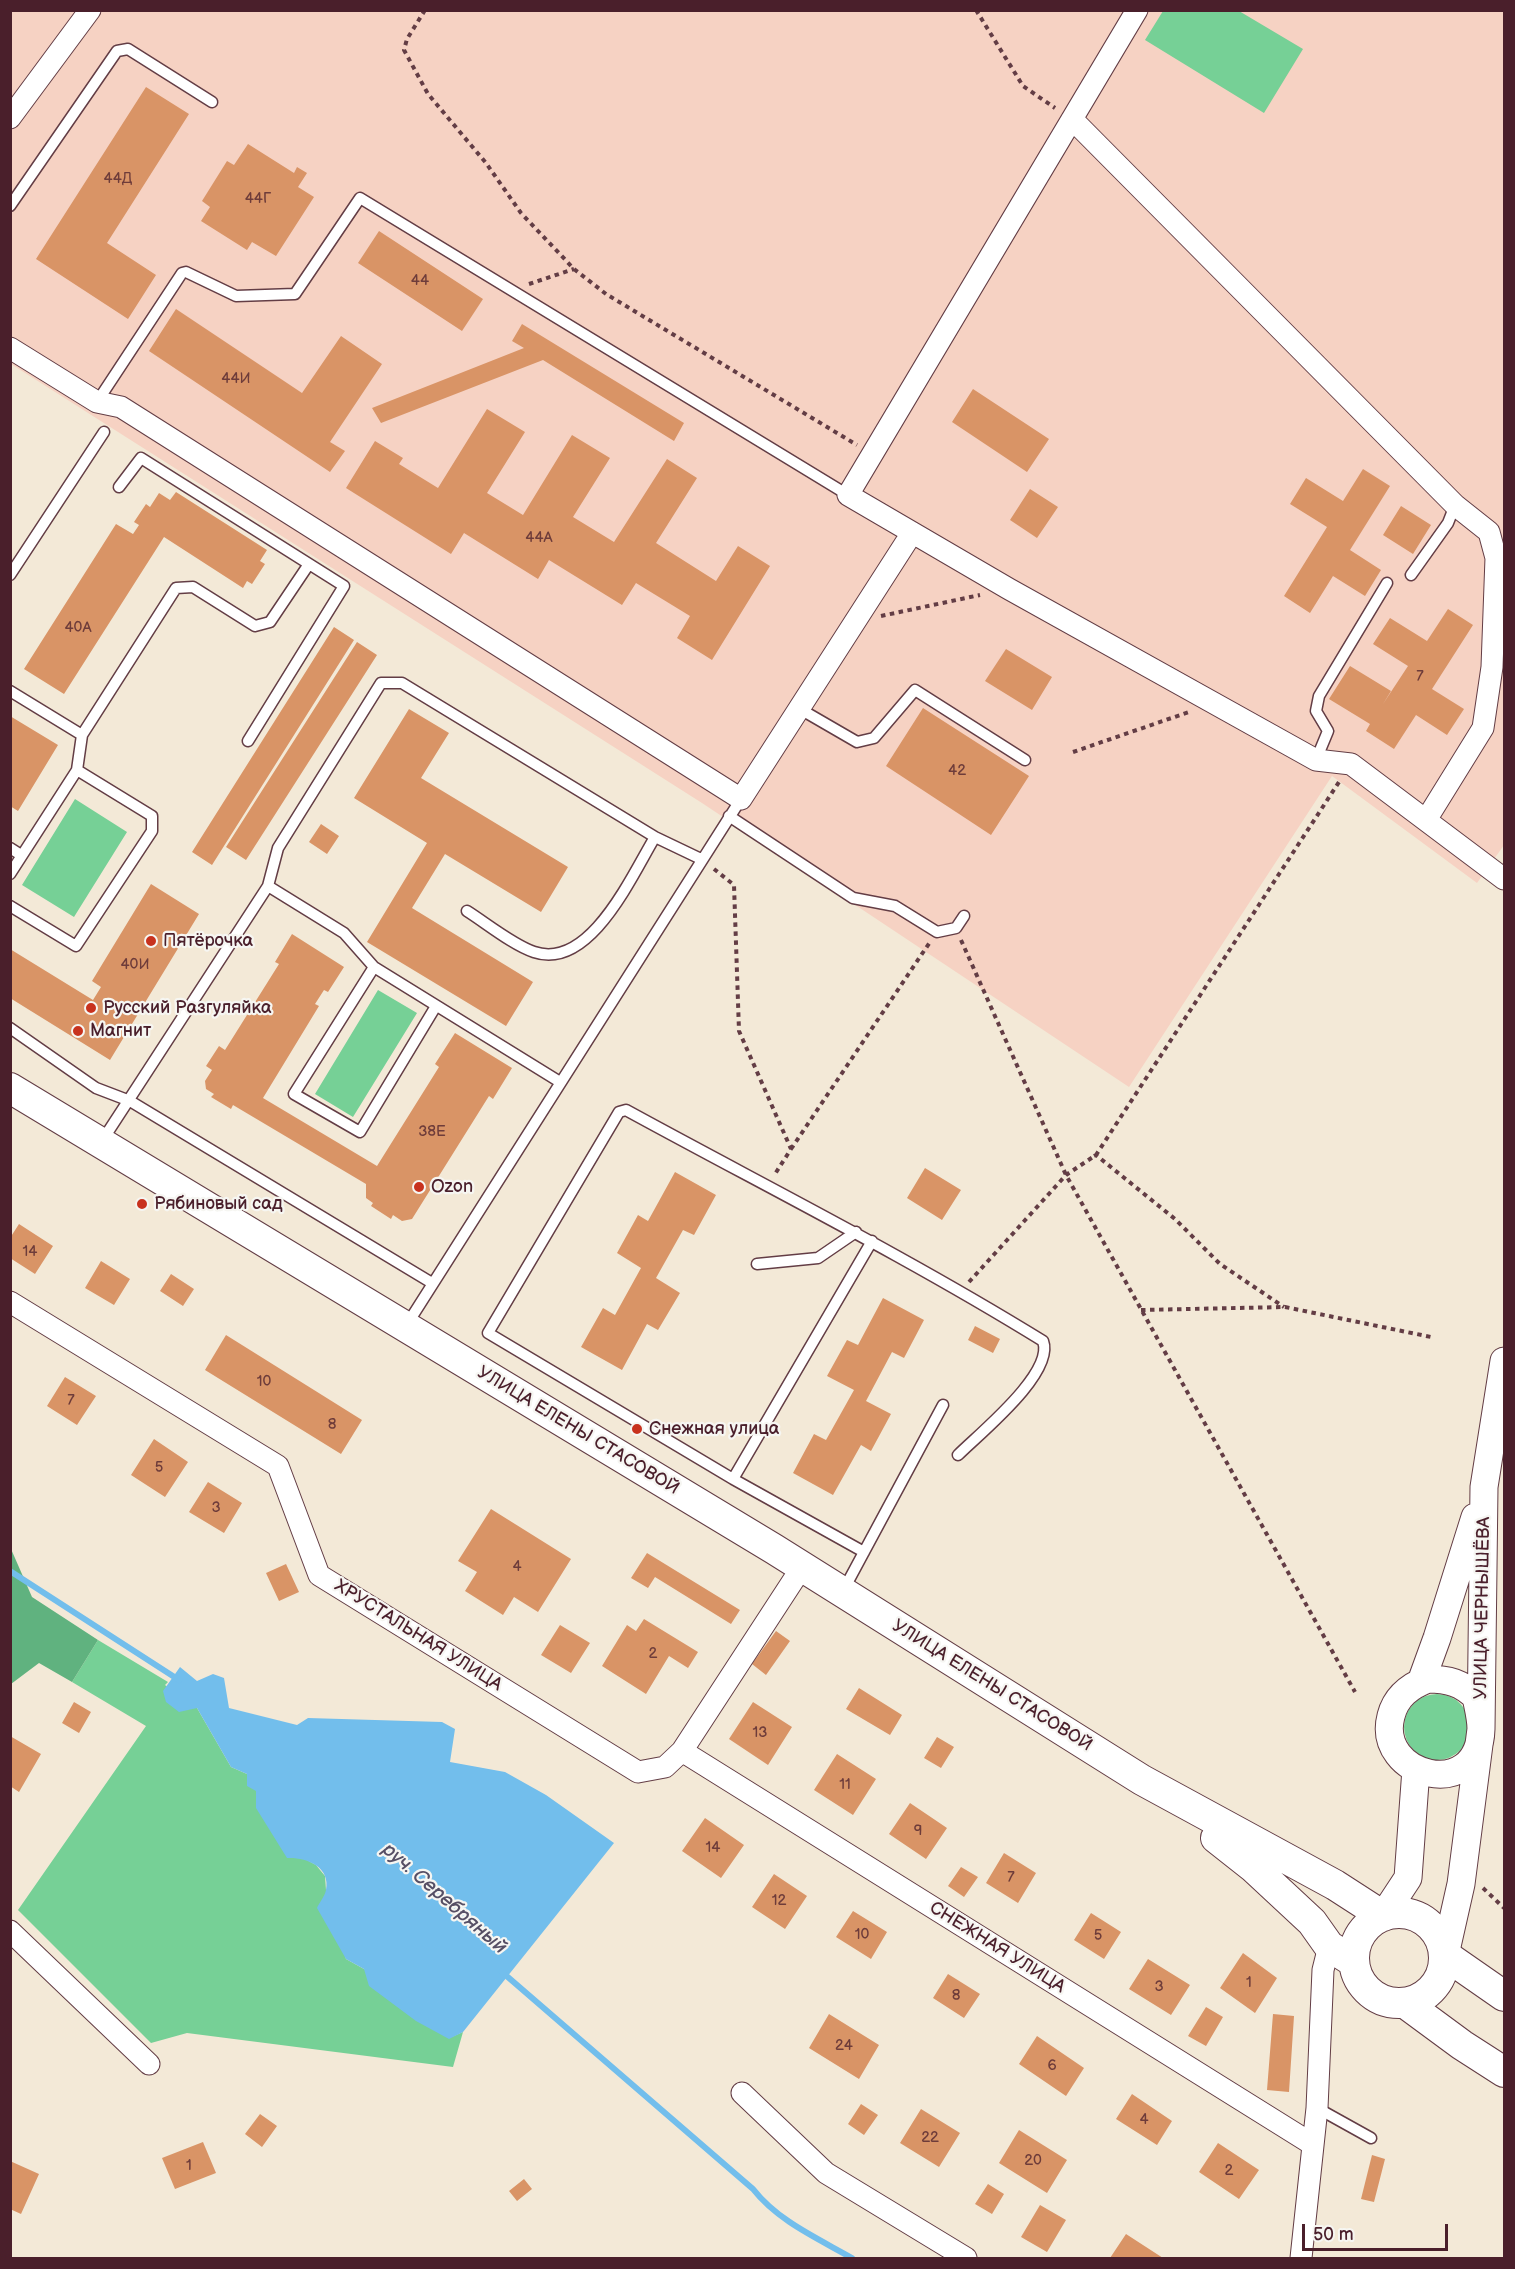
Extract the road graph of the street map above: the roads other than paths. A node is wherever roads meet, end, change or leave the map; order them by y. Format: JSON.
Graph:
{"nodes":[{"id":1,"x":90,"y":10,"type":"edge"},
{"id":2,"x":1137,"y":10,"type":"edge"},
{"id":3,"x":212,"y":102,"type":"dead end"},
{"id":4,"x":10,"y":118,"type":"edge"},
{"id":5,"x":1072,"y":119,"type":"junction"},
{"id":6,"x":10,"y":206,"type":"edge"},
{"id":7,"x":10,"y":348,"type":"edge"},
{"id":8,"x":96,"y":402,"type":"junction"},
{"id":9,"x":104,"y":432,"type":"dead end"},
{"id":10,"x":120,"y":487,"type":"dead end"},
{"id":11,"x":848,"y":495,"type":"junction"},
{"id":12,"x":1455,"y":505,"type":"junction"},
{"id":13,"x":912,"y":533,"type":"junction"},
{"id":14,"x":309,"y":564,"type":"junction"},
{"id":15,"x":1411,"y":575,"type":"dead end"},
{"id":16,"x":10,"y":576,"type":"edge"},
{"id":17,"x":1387,"y":583,"type":"dead end"},
{"id":18,"x":10,"y":691,"type":"edge"},
{"id":19,"x":800,"y":709,"type":"junction"},
{"id":20,"x":82,"y":735,"type":"junction"},
{"id":21,"x":248,"y":741,"type":"dead end"},
{"id":22,"x":1025,"y":760,"type":"dead end"},
{"id":23,"x":1316,"y":760,"type":"junction"},
{"id":24,"x":77,"y":770,"type":"junction"},
{"id":25,"x":735,"y":808,"type":"junction"},
{"id":26,"x":1426,"y":820,"type":"junction"},
{"id":27,"x":655,"y":837,"type":"junction"},
{"id":28,"x":10,"y":848,"type":"edge"},
{"id":29,"x":21,"y":855,"type":"junction"},
{"id":30,"x":701,"y":859,"type":"junction"},
{"id":31,"x":10,"y":874,"type":"edge"},
{"id":32,"x":1504,"y":879,"type":"edge"},
{"id":33,"x":268,"y":885,"type":"junction"},
{"id":34,"x":10,"y":906,"type":"edge"},
{"id":35,"x":467,"y":911,"type":"dead end"},
{"id":36,"x":964,"y":916,"type":"dead end"},
{"id":37,"x":374,"y":967,"type":"junction"},
{"id":38,"x":436,"y":1006,"type":"junction"},
{"id":39,"x":10,"y":1028,"type":"edge"},
{"id":40,"x":560,"y":1082,"type":"junction"},
{"id":41,"x":10,"y":1088,"type":"edge"},
{"id":42,"x":130,"y":1101,"type":"junction"},
{"id":43,"x":102,"y":1141,"type":"junction"},
{"id":44,"x":856,"y":1233,"type":"junction"},
{"id":45,"x":872,"y":1241,"type":"junction"},
{"id":46,"x":757,"y":1264,"type":"dead end"},
{"id":47,"x":432,"y":1283,"type":"junction"},
{"id":48,"x":10,"y":1302,"type":"edge"},
{"id":49,"x":405,"y":1327,"type":"junction"},
{"id":50,"x":1504,"y":1361,"type":"edge"},
{"id":51,"x":943,"y":1405,"type":"dead end"},
{"id":52,"x":958,"y":1455,"type":"dead end"},
{"id":53,"x":733,"y":1479,"type":"junction"},
{"id":54,"x":1484,"y":1487,"type":"junction"},
{"id":55,"x":864,"y":1552,"type":"junction"},
{"id":56,"x":802,"y":1567,"type":"junction"},
{"id":57,"x":842,"y":1591,"type":"junction"},
{"id":58,"x":1421,"y":1682,"type":"junction"},
{"id":59,"x":1481,"y":1729,"type":"junction"},
{"id":60,"x":682,"y":1751,"type":"junction"},
{"id":61,"x":1416,"y":1769,"type":"junction"},
{"id":62,"x":1142,"y":1780,"type":"junction"},
{"id":63,"x":1383,"y":1916,"type":"junction"},
{"id":64,"x":10,"y":1931,"type":"edge"},
{"id":65,"x":1329,"y":1946,"type":"junction"},
{"id":66,"x":1445,"y":1955,"type":"junction"},
{"id":67,"x":1354,"y":1962,"type":"junction"},
{"id":68,"x":1504,"y":1996,"type":"edge"},
{"id":69,"x":1405,"y":2003,"type":"junction"},
{"id":70,"x":149,"y":2064,"type":"dead end"},
{"id":71,"x":1504,"y":2072,"type":"edge"},
{"id":72,"x":742,"y":2093,"type":"dead end"},
{"id":73,"x":1317,"y":2108,"type":"junction"},
{"id":74,"x":1371,"y":2138,"type":"dead end"},
{"id":75,"x":1312,"y":2144,"type":"junction"},
{"id":76,"x":966,"y":2259,"type":"edge"},
{"id":77,"x":1301,"y":2259,"type":"edge"}],
"edges":[{"from":1,"to":4,"type":"street"},
{"from":2,"to":5,"type":"street"},
{"from":3,"to":6,"type":"lane"},
{"from":5,"to":11,"type":"street"},
{"from":5,"to":12,"type":"street"},
{"from":7,"to":8,"type":"street"},
{"from":8,"to":11,"type":"lane"},
{"from":8,"to":25,"type":"street"},
{"from":9,"to":16,"type":"lane"},
{"from":10,"to":14,"type":"lane"},
{"from":11,"to":13,"type":"street"},
{"from":12,"to":15,"type":"lane"},
{"from":12,"to":26,"type":"street"},
{"from":13,"to":19,"type":"street"},
{"from":13,"to":23,"type":"street"},
{"from":14,"to":20,"type":"lane"},
{"from":14,"to":21,"type":"lane"},
{"from":17,"to":23,"type":"lane"},
{"from":18,"to":20,"type":"lane"},
{"from":19,"to":22,"type":"lane"},
{"from":19,"to":25,"type":"street"},
{"from":20,"to":24,"type":"lane"},
{"from":23,"to":26,"type":"street"},
{"from":24,"to":29,"type":"lane"},
{"from":24,"to":34,"type":"lane"},
{"from":25,"to":30,"type":"lane"},
{"from":25,"to":36,"type":"lane"},
{"from":26,"to":32,"type":"street"},
{"from":27,"to":30,"type":"lane"},
{"from":27,"to":33,"type":"lane"},
{"from":27,"to":35,"type":"lane"},
{"from":28,"to":29,"type":"lane"},
{"from":29,"to":31,"type":"lane"},
{"from":30,"to":40,"type":"lane"},
{"from":33,"to":37,"type":"lane"},
{"from":33,"to":42,"type":"lane"},
{"from":37,"to":38,"type":"lane"},
{"from":37,"to":38,"type":"lane"},
{"from":38,"to":40,"type":"lane"},
{"from":39,"to":42,"type":"lane"},
{"from":40,"to":47,"type":"lane"},
{"from":41,"to":43,"type":"main road","name":"УЛИЦА ЕЛЕНЫ СТАСОВОЙ"},
{"from":42,"to":43,"type":"lane"},
{"from":42,"to":47,"type":"lane"},
{"from":43,"to":49,"type":"main road","name":"УЛИЦА ЕЛЕНЫ СТАСОВОЙ"},
{"from":44,"to":45,"type":"lane"},
{"from":44,"to":46,"type":"lane"},
{"from":44,"to":53,"type":"lane"},
{"from":45,"to":52,"type":"lane"},
{"from":45,"to":53,"type":"lane"},
{"from":47,"to":49,"type":"lane"},
{"from":48,"to":60,"type":"street","name":"ХРУСТАЛЬНАЯ УЛИЦА"},
{"from":49,"to":56,"type":"main road","name":"УЛИЦА ЕЛЕНЫ СТАСОВОЙ"},
{"from":50,"to":54,"type":"street","name":"УЛИЦА ЧЕРНЫШЁВА"},
{"from":51,"to":55,"type":"lane"},
{"from":53,"to":55,"type":"lane"},
{"from":54,"to":58,"type":"street","name":"УЛИЦА ЧЕРНЫШЁВА"},
{"from":54,"to":59,"type":"street","name":"УЛИЦА ЧЕРНЫШЁВА"},
{"from":55,"to":57,"type":"lane"},
{"from":56,"to":57,"type":"main road","name":"УЛИЦА ЕЛЕНЫ СТАСОВОЙ"},
{"from":56,"to":60,"type":"street"},
{"from":57,"to":62,"type":"main road","name":"УЛИЦА ЕЛЕНЫ СТАСОВОЙ"},
{"from":58,"to":59,"type":"street","name":"УЛИЦА ЧЕРНЫШЁВА"},
{"from":58,"to":61,"type":"street"},
{"from":59,"to":61,"type":"street","name":"УЛИЦА ЧЕРНЫШЁВА"},
{"from":59,"to":66,"type":"street","name":"УЛИЦА ЧЕРНЫШЁВА"},
{"from":60,"to":75,"type":"street","name":"СНЕЖНАЯ УЛИЦА"},
{"from":61,"to":63,"type":"street"},
{"from":62,"to":63,"type":"main road","name":"УЛИЦА ЕЛЕНЫ СТАСОВОЙ"},
{"from":62,"to":65,"type":"main road","name":"УЛИЦА ЕЛЕНЫ СТАСОВОЙ"},
{"from":63,"to":66,"type":"main road"},
{"from":63,"to":67,"type":"main road"},
{"from":64,"to":70,"type":"street"},
{"from":65,"to":67,"type":"main road","name":"УЛИЦА ЕЛЕНЫ СТАСОВОЙ"},
{"from":65,"to":73,"type":"street"},
{"from":66,"to":68,"type":"main road"},
{"from":66,"to":69,"type":"main road"},
{"from":67,"to":69,"type":"main road"},
{"from":69,"to":71,"type":"main road"},
{"from":72,"to":76,"type":"street"},
{"from":73,"to":74,"type":"lane"},
{"from":73,"to":75,"type":"street"},
{"from":75,"to":77,"type":"street"}]}
